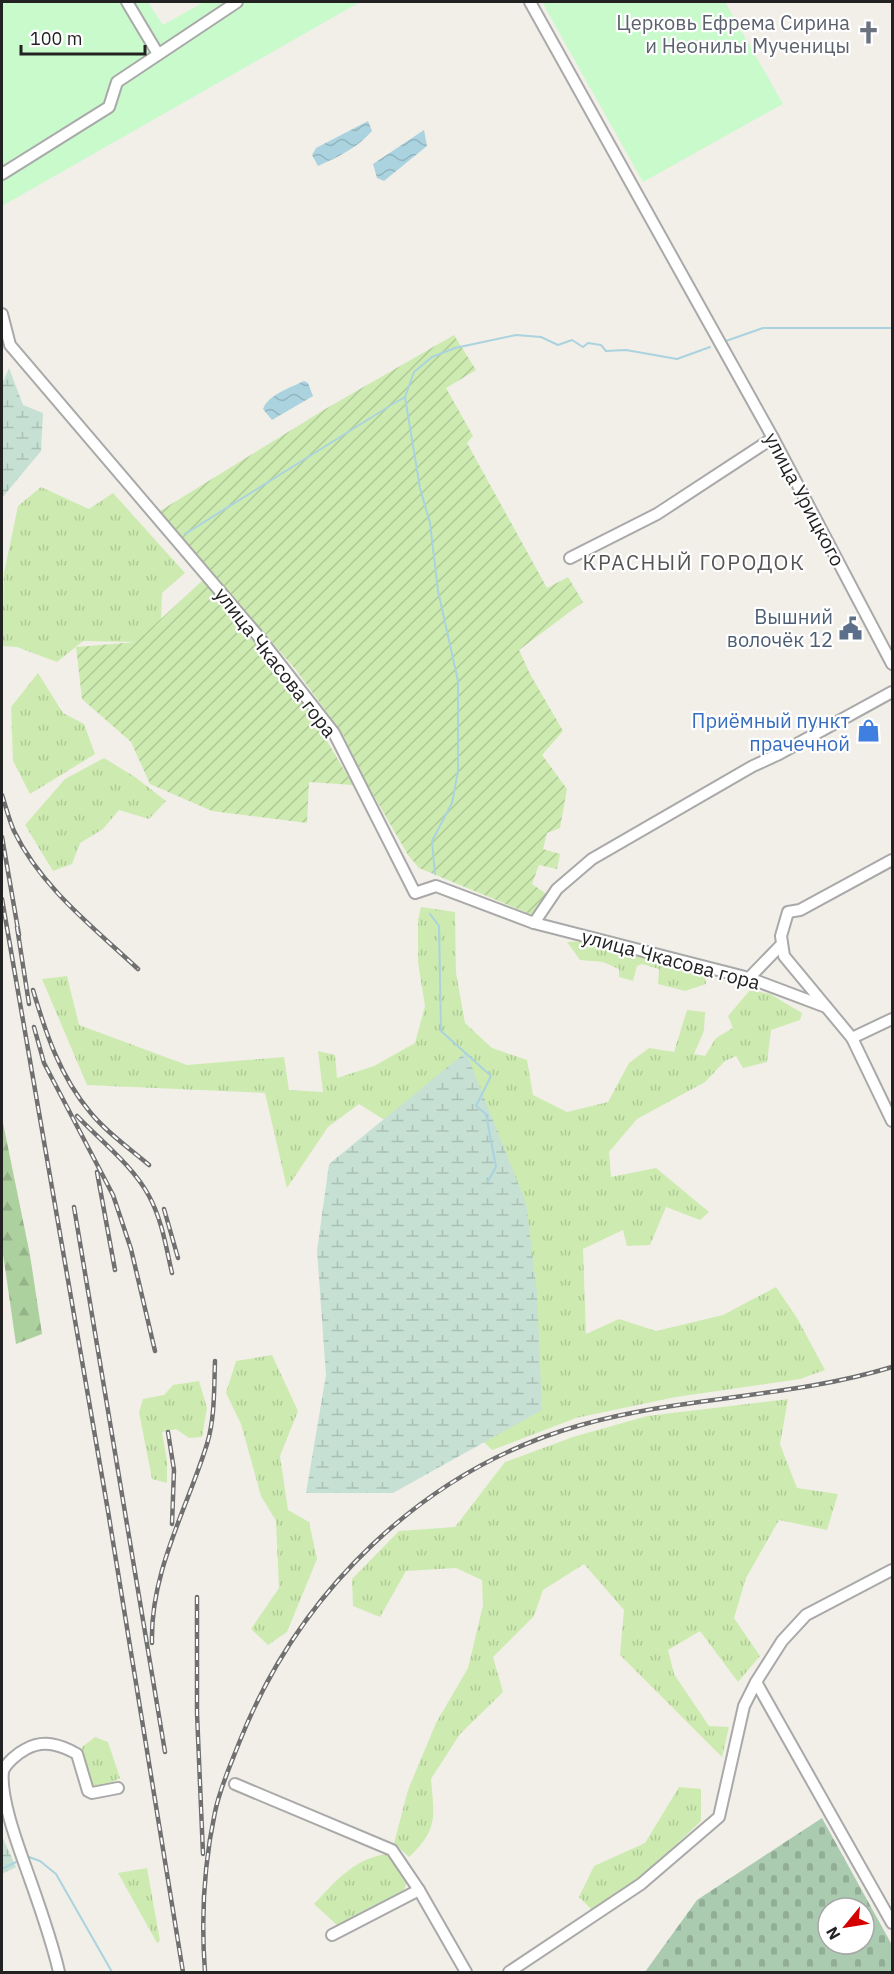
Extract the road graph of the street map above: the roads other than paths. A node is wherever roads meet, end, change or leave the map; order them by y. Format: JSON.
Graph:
{"nodes":[{"id":1,"x":127,"y":2,"type":"edge"},
{"id":2,"x":237,"y":2,"type":"edge"},
{"id":3,"x":530,"y":2,"type":"edge"},
{"id":4,"x":158,"y":54,"type":"junction"},
{"id":5,"x":2,"y":174,"type":"edge"},
{"id":6,"x":2,"y":314,"type":"edge"},
{"id":7,"x":772,"y":438,"type":"junction"},
{"id":8,"x":570,"y":558,"type":"dead end"},
{"id":9,"x":892,"y":664,"type":"edge"},
{"id":10,"x":892,"y":692,"type":"edge"},
{"id":11,"x":892,"y":860,"type":"edge"},
{"id":12,"x":534,"y":923,"type":"junction"},
{"id":13,"x":780,"y":946,"type":"junction"},
{"id":14,"x":749,"y":978,"type":"junction"},
{"id":15,"x":826,"y":1006,"type":"junction"},
{"id":16,"x":892,"y":1019,"type":"edge"},
{"id":17,"x":852,"y":1038,"type":"junction"},
{"id":18,"x":892,"y":1121,"type":"edge"},
{"id":19,"x":892,"y":1570,"type":"edge"},
{"id":20,"x":756,"y":1682,"type":"junction"},
{"id":21,"x":235,"y":1784,"type":"dead end"},
{"id":22,"x":118,"y":1788,"type":"dead end"},
{"id":23,"x":419,"y":1890,"type":"junction"},
{"id":24,"x":892,"y":1923,"type":"edge"},
{"id":25,"x":332,"y":1935,"type":"dead end"},
{"id":26,"x":59,"y":1972,"type":"edge"},
{"id":27,"x":466,"y":1972,"type":"edge"},
{"id":28,"x":509,"y":1972,"type":"edge"}],
"edges":[{"from":1,"to":4,"type":"street"},
{"from":2,"to":4,"type":"street"},
{"from":3,"to":7,"type":"street","name":"улица Урицкого"},
{"from":4,"to":5,"type":"street"},
{"from":6,"to":12,"type":"street","name":"улица Чкасова гора"},
{"from":7,"to":8,"type":"street"},
{"from":7,"to":9,"type":"street","name":"улица Урицкого"},
{"from":10,"to":12,"type":"street"},
{"from":11,"to":13,"type":"street"},
{"from":12,"to":14,"type":"street","name":"улица Чкасова гора"},
{"from":13,"to":14,"type":"street"},
{"from":13,"to":15,"type":"street"},
{"from":14,"to":15,"type":"street","name":"улица Чкасова гора"},
{"from":15,"to":17,"type":"street"},
{"from":16,"to":17,"type":"street"},
{"from":17,"to":18,"type":"street"},
{"from":19,"to":20,"type":"street"},
{"from":20,"to":24,"type":"street"},
{"from":20,"to":28,"type":"street"},
{"from":21,"to":23,"type":"street"},
{"from":22,"to":26,"type":"street"},
{"from":23,"to":25,"type":"street"},
{"from":23,"to":27,"type":"street"}]}
